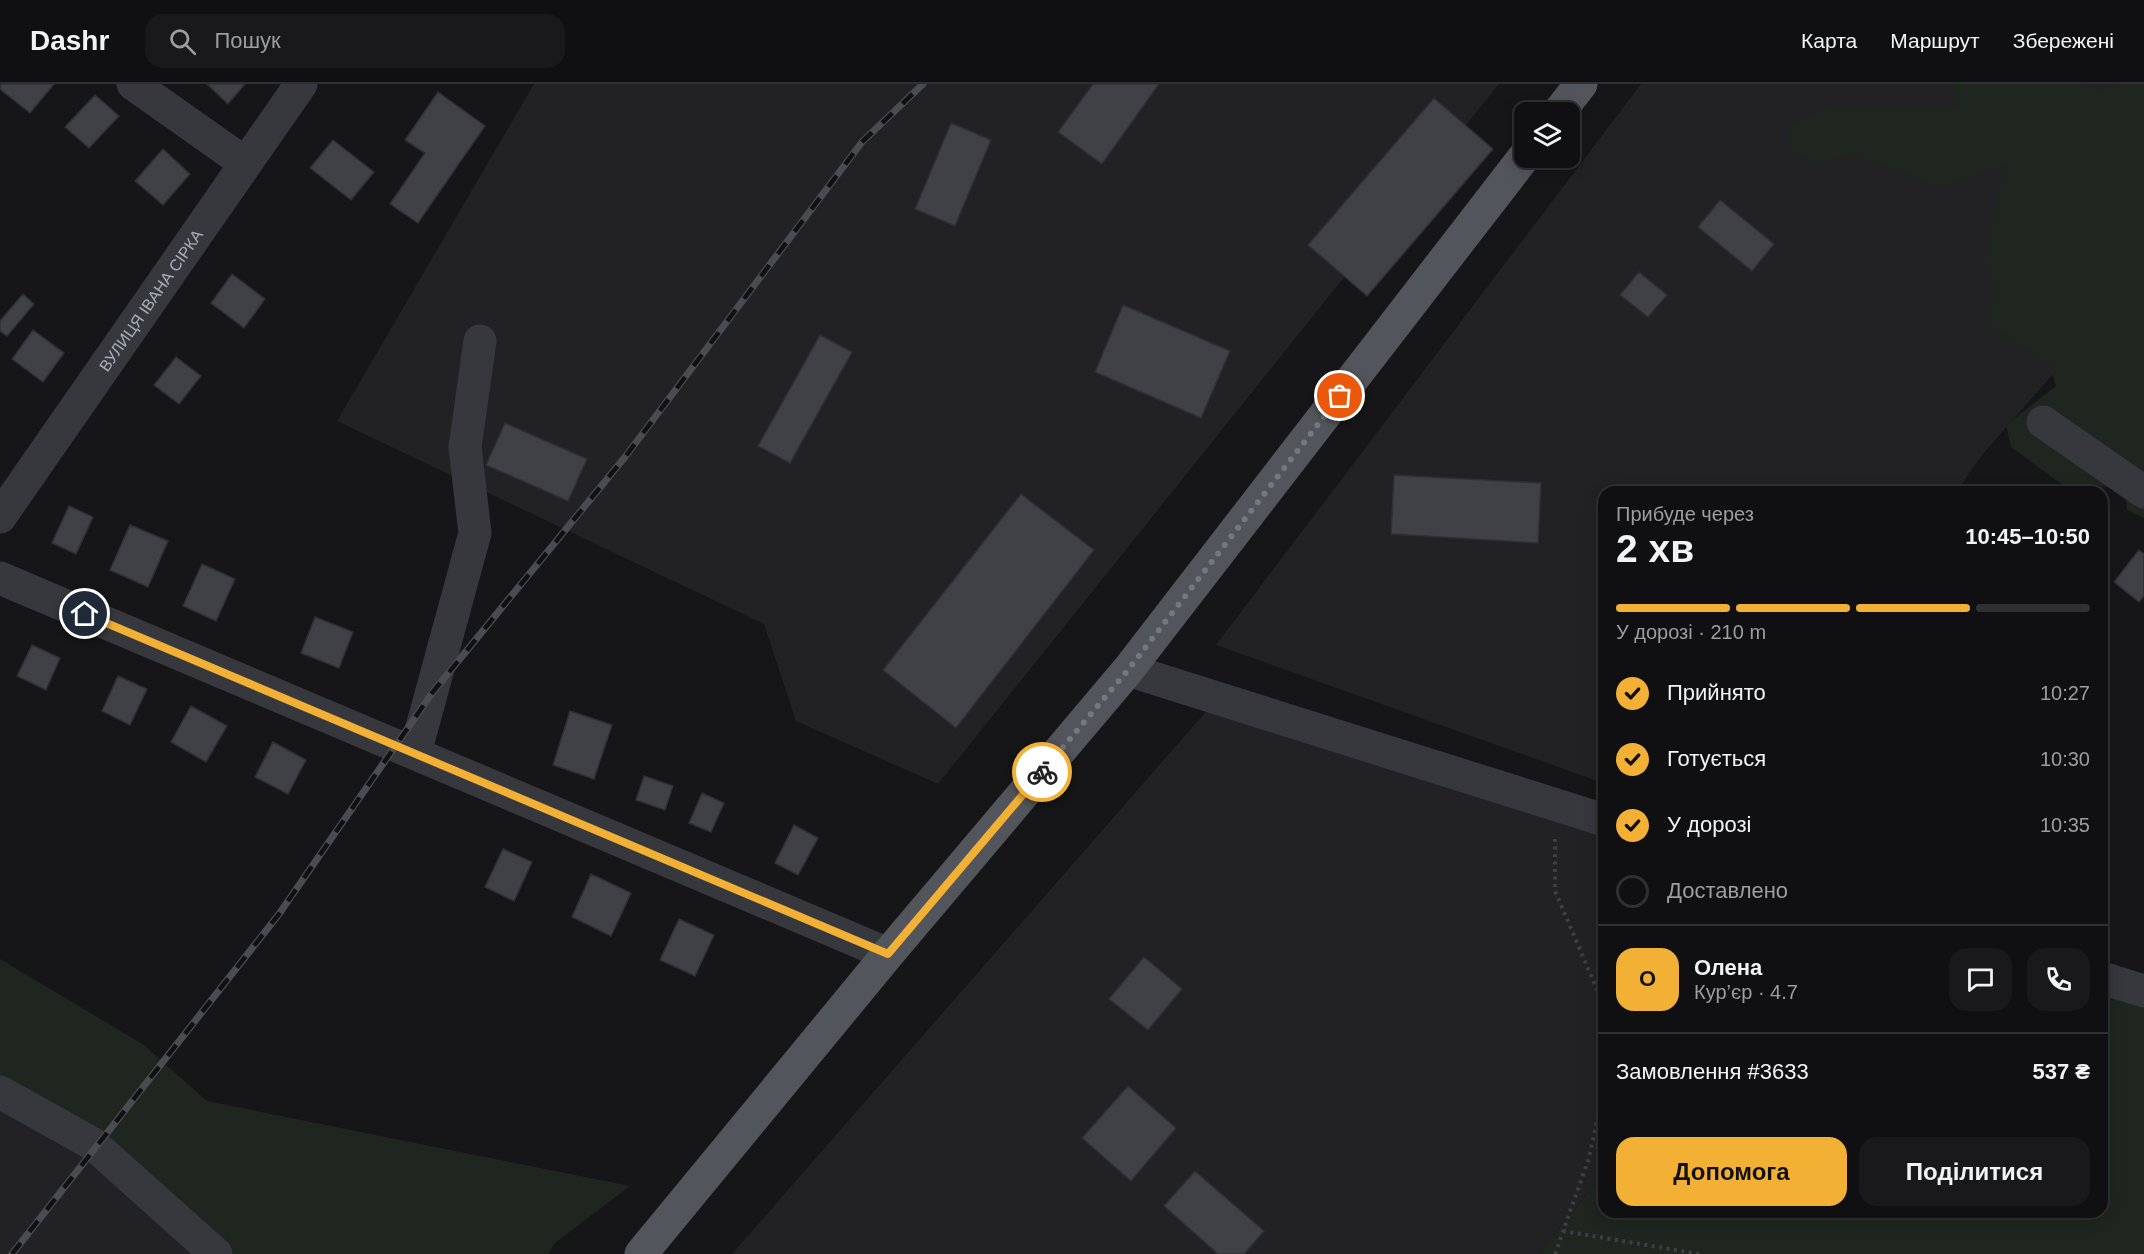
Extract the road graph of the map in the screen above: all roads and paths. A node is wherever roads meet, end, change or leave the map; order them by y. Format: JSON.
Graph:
{"nodes":[{"id":1,"x":133,"y":84,"type":"edge"},
{"id":2,"x":301,"y":84,"type":"edge"},
{"id":3,"x":1581,"y":84,"type":"edge"},
{"id":4,"x":1567,"y":102,"type":"edge"},
{"id":5,"x":245,"y":163,"type":"junction"},
{"id":6,"x":1516,"y":168,"type":"edge"},
{"id":7,"x":480,"y":341,"type":"dead end"},
{"id":8,"x":2043,"y":422,"type":"dead end"},
{"id":9,"x":2144,"y":492,"type":"edge"},
{"id":10,"x":0,"y":517,"type":"edge"},
{"id":11,"x":0,"y":578,"type":"edge"},
{"id":12,"x":1128,"y":670,"type":"junction"},
{"id":13,"x":415,"y":753,"type":"junction"},
{"id":14,"x":1554,"y":804,"type":"junction"},
{"id":15,"x":1598,"y":818,"type":"edge"},
{"id":16,"x":888,"y":954,"type":"junction"},
{"id":17,"x":2108,"y":980,"type":"edge"},
{"id":18,"x":2144,"y":991,"type":"edge"},
{"id":19,"x":1598,"y":992,"type":"edge"},
{"id":20,"x":0,"y":1092,"type":"edge"},
{"id":21,"x":1598,"y":1116,"type":"edge"},
{"id":22,"x":1563,"y":1231,"type":"junction"},
{"id":23,"x":216,"y":1254,"type":"edge"},
{"id":24,"x":641,"y":1254,"type":"edge"},
{"id":25,"x":1555,"y":1254,"type":"edge"},
{"id":26,"x":1699,"y":1254,"type":"edge"}],
"edges":[{"from":1,"to":5,"type":"street"},
{"from":2,"to":5,"type":"street","name":"ВУЛИЦЯ ІВАНА СІРКА"},
{"from":3,"to":4,"type":"main road"},
{"from":5,"to":10,"type":"street","name":"ВУЛИЦЯ ІВАНА СІРКА"},
{"from":6,"to":12,"type":"main road"},
{"from":7,"to":13,"type":"street"},
{"from":8,"to":9,"type":"street"},
{"from":11,"to":13,"type":"street"},
{"from":12,"to":14,"type":"street"},
{"from":12,"to":16,"type":"main road"},
{"from":13,"to":16,"type":"street"},
{"from":14,"to":15,"type":"street"},
{"from":14,"to":19,"type":"path"},
{"from":16,"to":24,"type":"main road"},
{"from":17,"to":18,"type":"street"},
{"from":20,"to":23,"type":"street"},
{"from":21,"to":22,"type":"path"},
{"from":22,"to":25,"type":"path"},
{"from":22,"to":26,"type":"path"}]}
